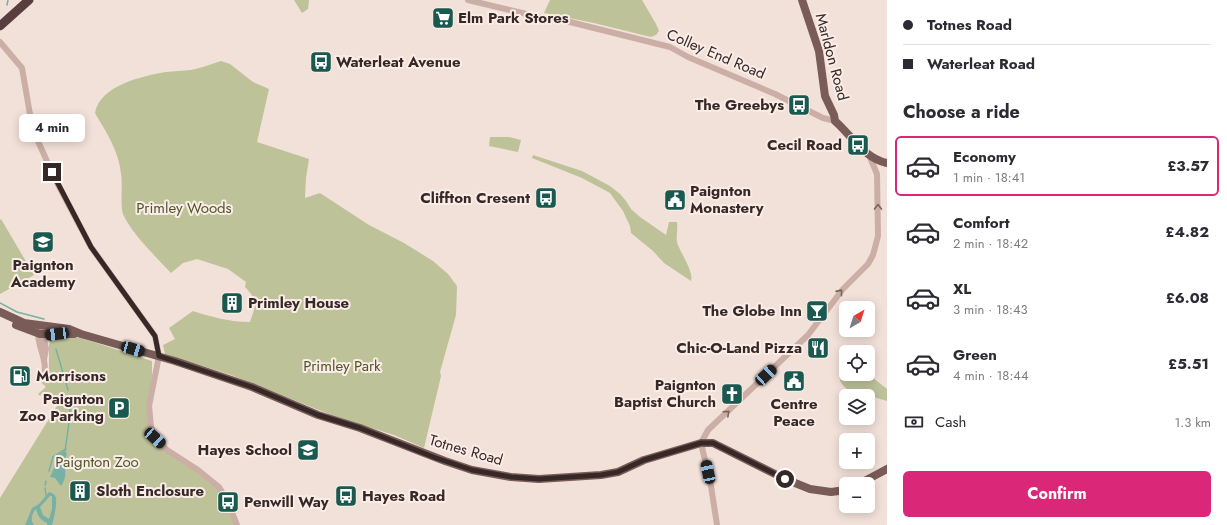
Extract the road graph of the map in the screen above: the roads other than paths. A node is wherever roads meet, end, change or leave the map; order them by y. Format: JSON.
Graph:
{"nodes":[{"id":1,"x":29,"y":0,"type":"edge"},
{"id":2,"x":468,"y":0,"type":"edge"},
{"id":3,"x":802,"y":0,"type":"edge"},
{"id":4,"x":0,"y":26,"type":"edge"},
{"id":5,"x":0,"y":42,"type":"edge"},
{"id":6,"x":835,"y":121,"type":"junction"},
{"id":7,"x":869,"y":155,"type":"junction"},
{"id":8,"x":887,"y":163,"type":"edge"},
{"id":9,"x":877,"y":174,"type":"junction"},
{"id":10,"x":0,"y":314,"type":"edge"},
{"id":11,"x":41,"y":330,"type":"junction"},
{"id":12,"x":159,"y":356,"type":"junction"},
{"id":13,"x":44,"y":378,"type":"dead end"},
{"id":14,"x":701,"y":443,"type":"junction"},
{"id":15,"x":887,"y":469,"type":"edge"},
{"id":16,"x":872,"y":477,"type":"edge"},
{"id":17,"x":839,"y":491,"type":"edge"},
{"id":18,"x":237,"y":525,"type":"edge"},
{"id":19,"x":717,"y":525,"type":"edge"}],
"edges":[{"from":1,"to":4,"type":"highway"},
{"from":2,"to":6,"type":"street","name":"Colley End Road"},
{"from":3,"to":6,"type":"main road","name":"Marldon Road"},
{"from":5,"to":12,"type":"street"},
{"from":6,"to":7,"type":"main road","name":"Colley End Road"},
{"from":7,"to":8,"type":"main road","name":"Colley End Road"},
{"from":7,"to":9,"type":"street"},
{"from":8,"to":9,"type":"street"},
{"from":14,"to":9,"type":"street","one_way":true},
{"from":10,"to":11,"type":"main road","name":"Totnes Road"},
{"from":11,"to":12,"type":"main road","name":"Totnes Road"},
{"from":11,"to":13,"type":"street"},
{"from":12,"to":14,"type":"main road","name":"Totnes Road"},
{"from":12,"to":18,"type":"street"},
{"from":14,"to":17,"type":"main road","name":"Totnes Road"},
{"from":14,"to":19,"type":"street"},
{"from":15,"to":16,"type":"main road"}]}
